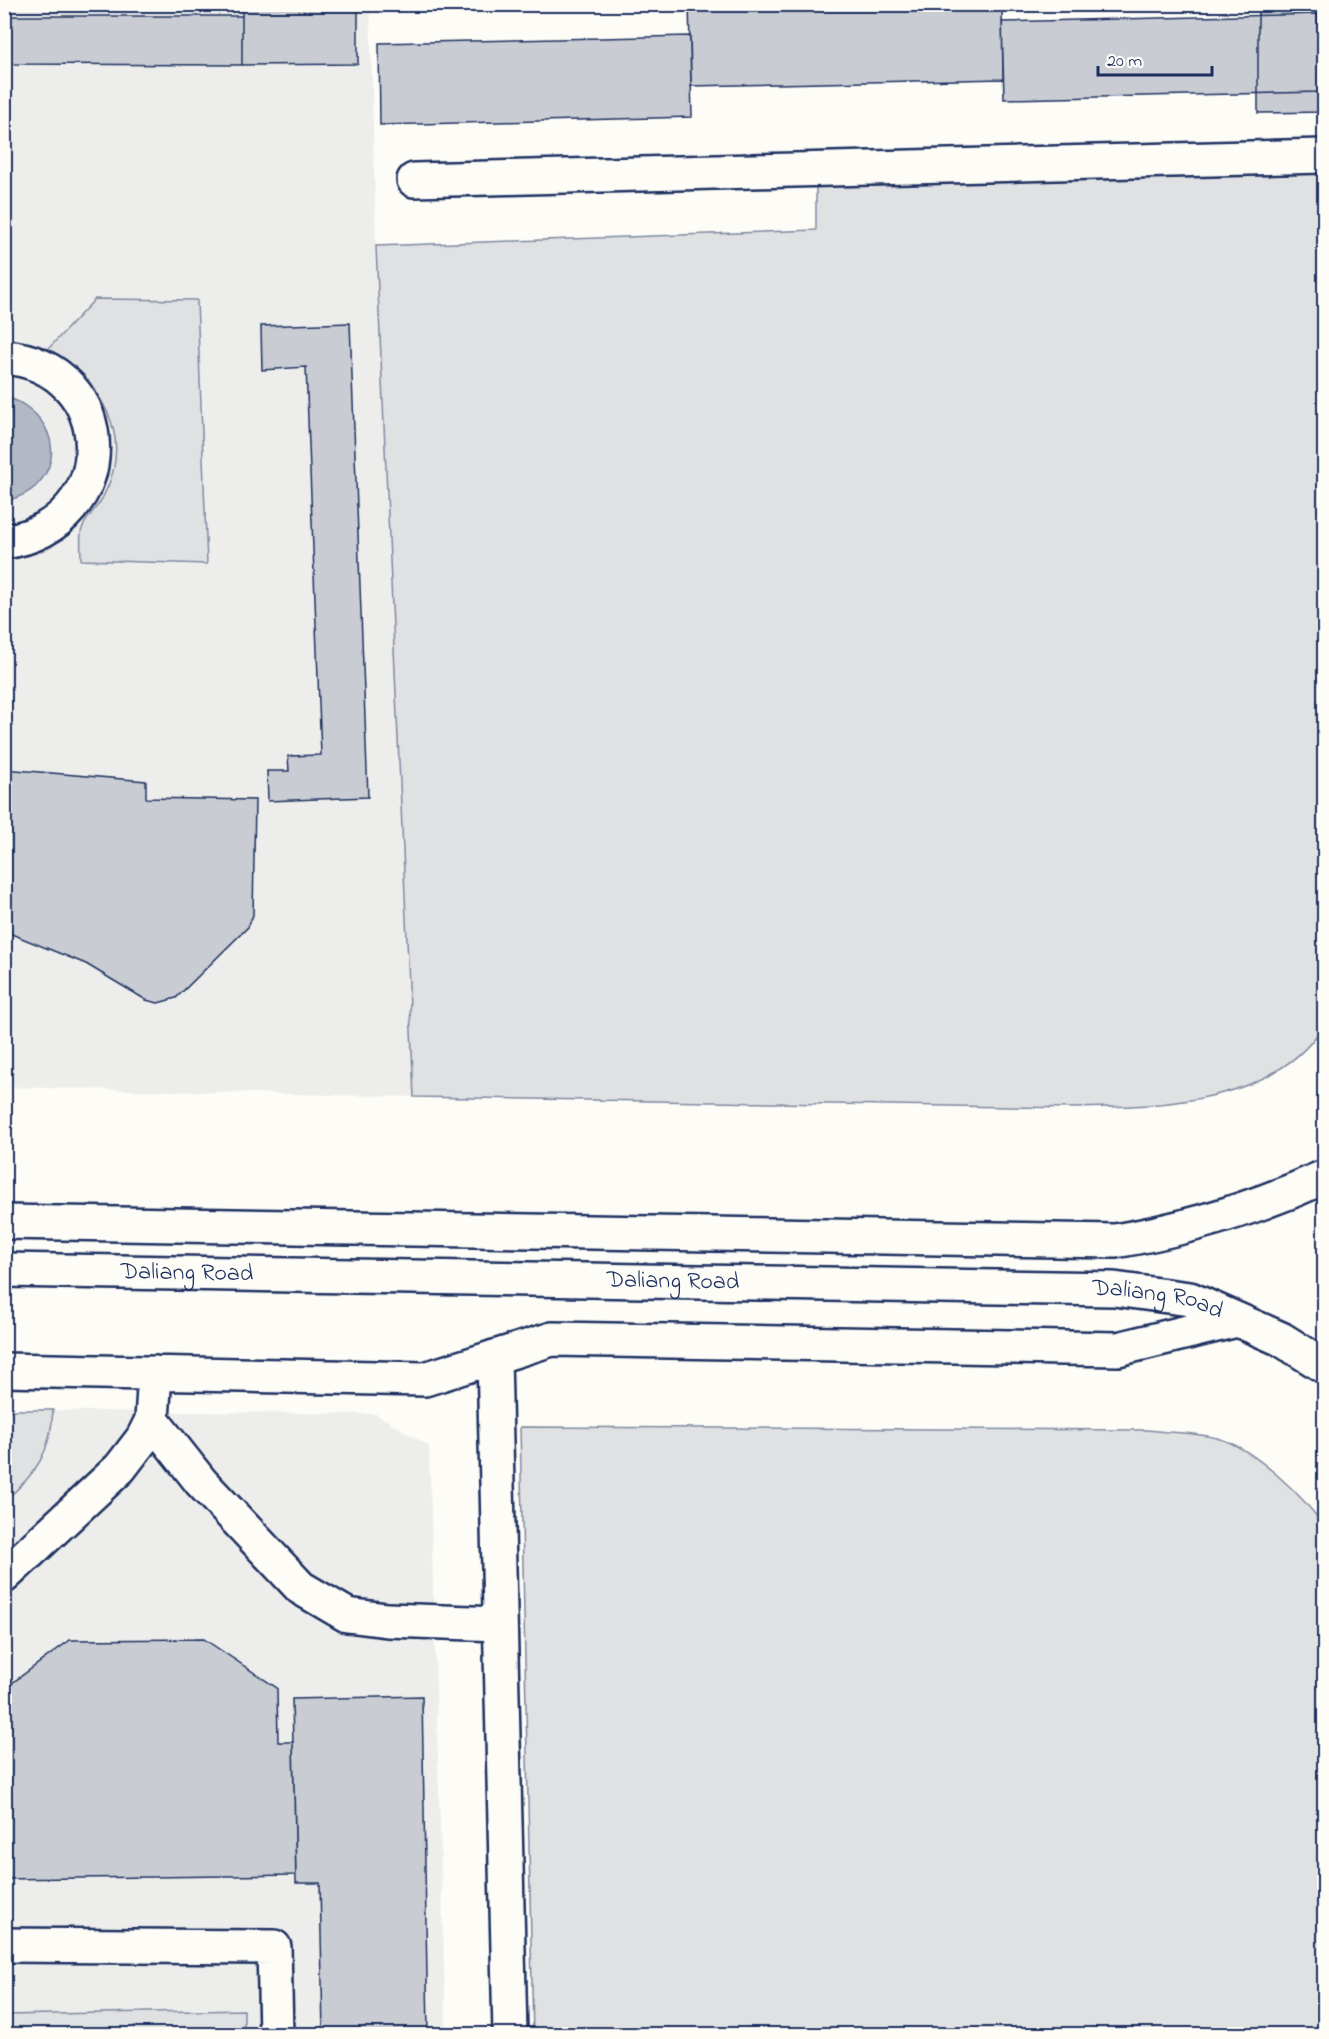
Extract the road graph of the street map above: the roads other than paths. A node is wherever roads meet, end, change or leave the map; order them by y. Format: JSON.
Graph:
{"nodes":[{"id":1,"x":1324,"y":156,"type":"edge"},
{"id":2,"x":414,"y":180,"type":"dead end"},
{"id":3,"x":4,"y":357,"type":"edge"},
{"id":4,"x":4,"y":543,"type":"edge"},
{"id":5,"x":1324,"y":1177,"type":"edge"},
{"id":6,"x":4,"y":1222,"type":"edge"},
{"id":7,"x":4,"y":1270,"type":"edge"},
{"id":8,"x":1237,"y":1320,"type":"junction"},
{"id":9,"x":494,"y":1357,"type":"junction"},
{"id":10,"x":1324,"y":1366,"type":"edge"},
{"id":11,"x":4,"y":1370,"type":"edge"},
{"id":12,"x":155,"y":1373,"type":"junction"},
{"id":13,"x":152,"y":1420,"type":"junction"},
{"id":14,"x":4,"y":1576,"type":"edge"},
{"id":15,"x":500,"y":1624,"type":"junction"},
{"id":16,"x":4,"y":1946,"type":"edge"},
{"id":17,"x":276,"y":2034,"type":"edge"},
{"id":18,"x":510,"y":2034,"type":"edge"}],
"edges":[{"from":1,"to":2,"type":"main road"},
{"from":3,"to":4,"type":"main road"},
{"from":5,"to":6,"type":"main road","name":"Daliang Road"},
{"from":7,"to":8,"type":"main road","name":"Daliang Road"},
{"from":8,"to":9,"type":"main road"},
{"from":8,"to":10,"type":"main road","name":"Daliang Road"},
{"from":9,"to":12,"type":"main road"},
{"from":9,"to":15,"type":"main road"},
{"from":11,"to":12,"type":"main road"},
{"from":12,"to":13,"type":"main road"},
{"from":13,"to":14,"type":"main road"},
{"from":13,"to":15,"type":"main road"},
{"from":15,"to":18,"type":"main road"},
{"from":16,"to":17,"type":"main road"}]}
